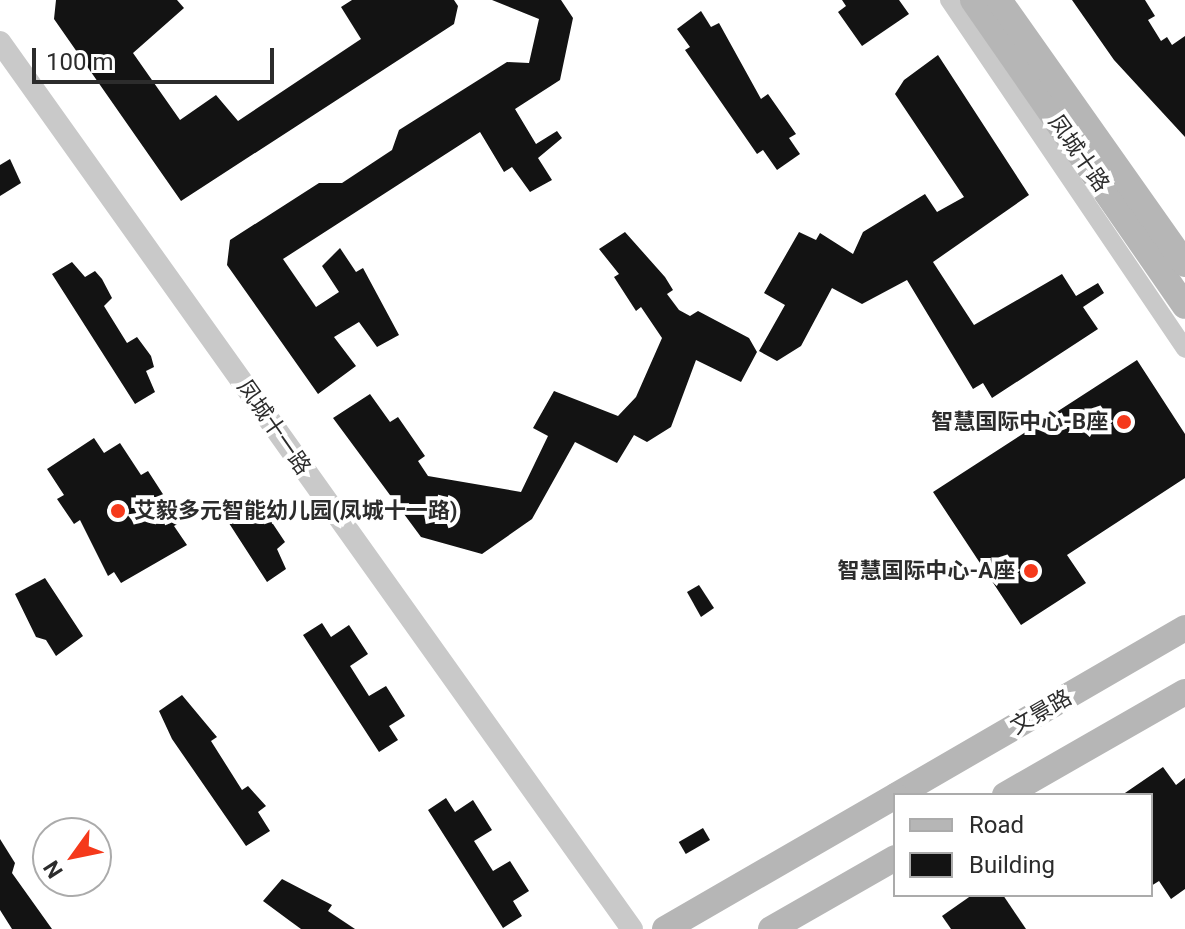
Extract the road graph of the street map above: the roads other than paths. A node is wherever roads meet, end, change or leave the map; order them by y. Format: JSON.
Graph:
{"nodes":[{"id":1,"x":949,"y":0,"type":"edge"},
{"id":2,"x":973,"y":0,"type":"edge"},
{"id":3,"x":999,"y":0,"type":"edge"},
{"id":4,"x":0,"y":42,"type":"edge"},
{"id":5,"x":1185,"y":264,"type":"edge"},
{"id":6,"x":1185,"y":306,"type":"edge"},
{"id":7,"x":1185,"y":349,"type":"edge"},
{"id":8,"x":1185,"y":628,"type":"edge"},
{"id":9,"x":1185,"y":692,"type":"edge"},
{"id":10,"x":901,"y":793,"type":"edge"},
{"id":11,"x":1008,"y":793,"type":"edge"},
{"id":12,"x":893,"y":798,"type":"edge"},
{"id":13,"x":893,"y":859,"type":"edge"},
{"id":14,"x":632,"y":929,"type":"edge"},
{"id":15,"x":665,"y":929,"type":"edge"},
{"id":16,"x":771,"y":929,"type":"edge"}],
"edges":[{"from":1,"to":7,"type":"street"},
{"from":2,"to":6,"type":"main road","name":"凤城十路"},
{"from":3,"to":5,"type":"main road","name":"凤城十路"},
{"from":4,"to":14,"type":"street","name":"凤城十一路"},
{"from":8,"to":10,"type":"main road","name":"文景路"},
{"from":9,"to":11,"type":"main road"},
{"from":12,"to":15,"type":"main road","name":"文景路"},
{"from":13,"to":16,"type":"main road"}]}
